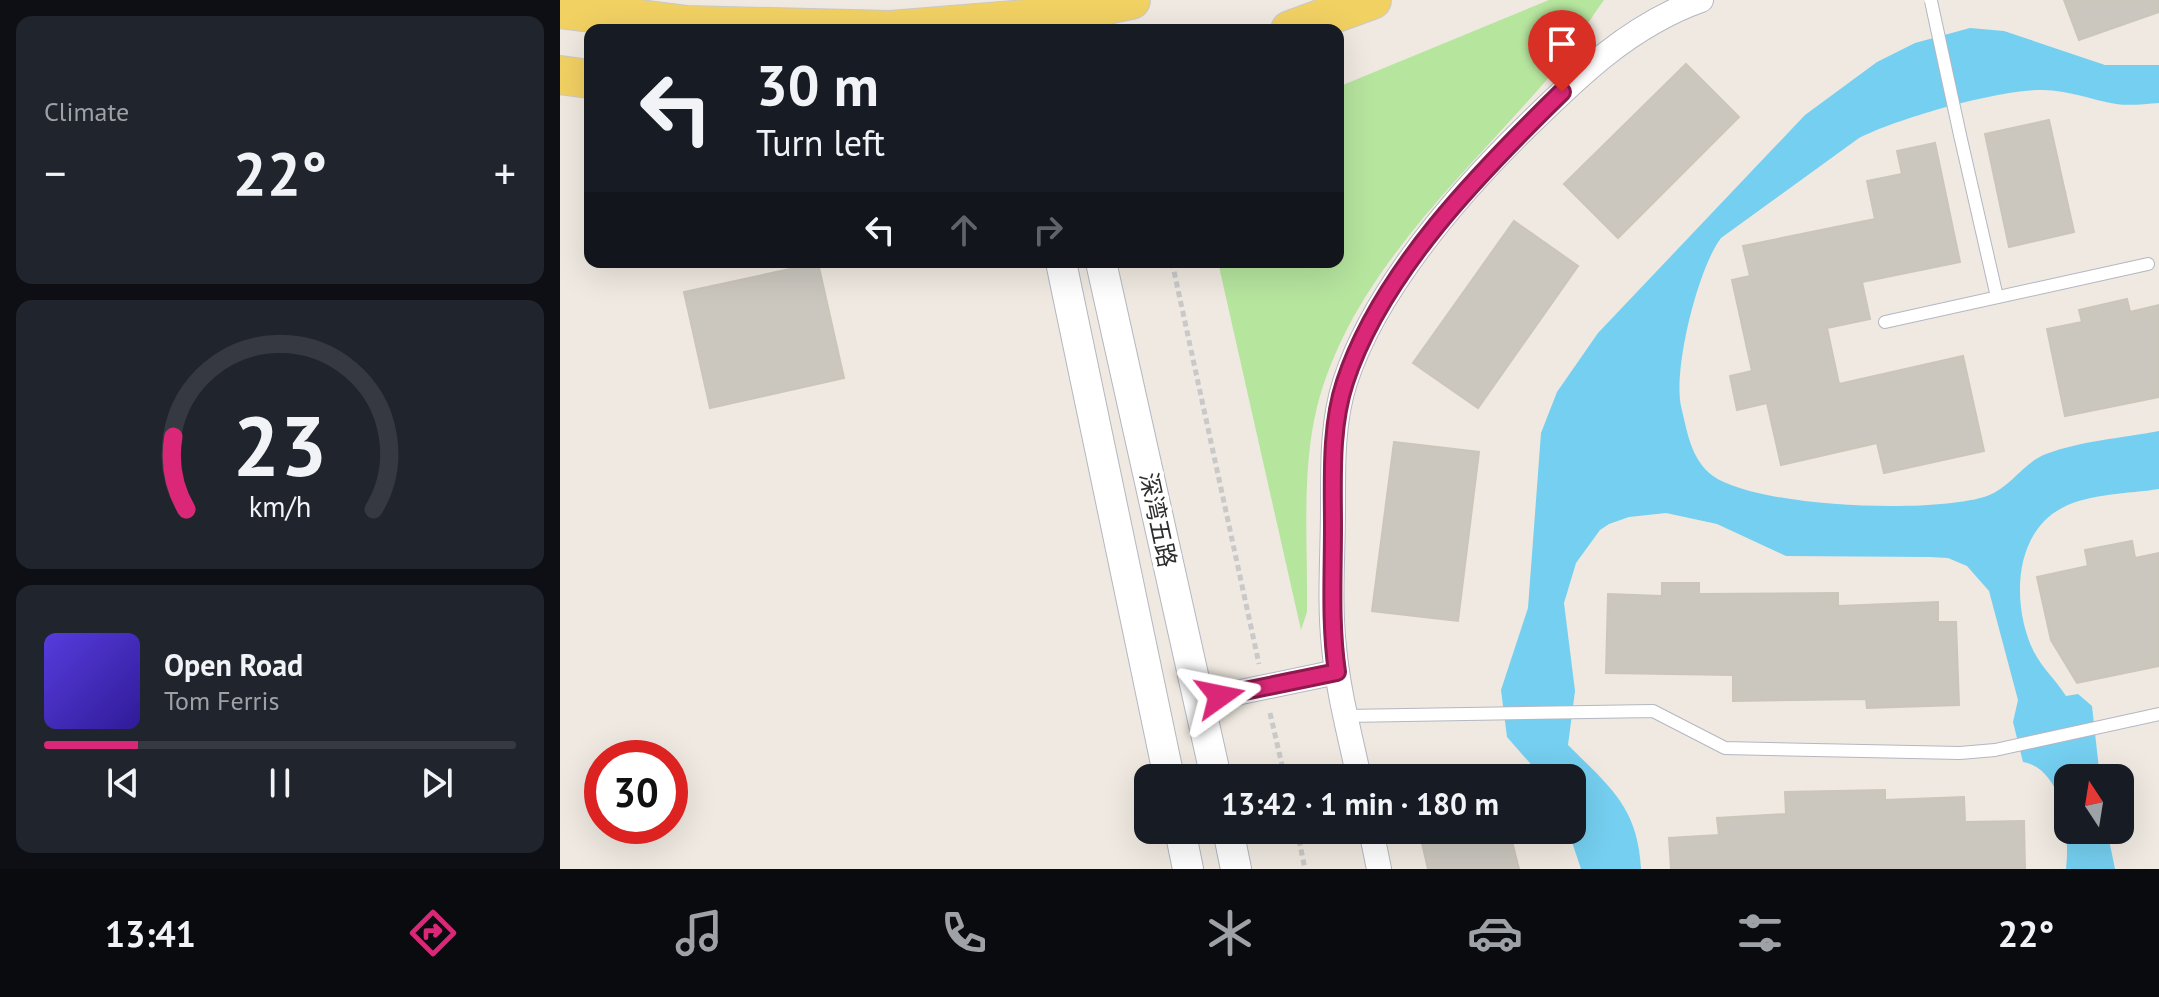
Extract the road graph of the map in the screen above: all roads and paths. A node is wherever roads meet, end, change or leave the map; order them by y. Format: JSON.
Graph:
{"nodes":[{"id":1,"x":1131,"y":0,"type":"edge"},
{"id":2,"x":1372,"y":0,"type":"edge"},
{"id":3,"x":1701,"y":0,"type":"edge"},
{"id":4,"x":1930,"y":1,"type":"edge"},
{"id":5,"x":560,"y":9,"type":"edge"},
{"id":6,"x":679,"y":24,"type":"edge"},
{"id":7,"x":1052,"y":24,"type":"edge"},
{"id":8,"x":1306,"y":24,"type":"edge"},
{"id":9,"x":560,"y":75,"type":"edge"},
{"id":10,"x":584,"y":78,"type":"edge"},
{"id":11,"x":2148,"y":264,"type":"dead end"},
{"id":12,"x":1062,"y":268,"type":"edge"},
{"id":13,"x":1102,"y":268,"type":"edge"},
{"id":14,"x":1173,"y":268,"type":"edge"},
{"id":15,"x":1997,"y":297,"type":"junction"},
{"id":16,"x":1885,"y":322,"type":"dead end"},
{"id":17,"x":1337,"y":672,"type":"junction"},
{"id":18,"x":1264,"y":687,"type":"junction"},
{"id":19,"x":1198,"y":701,"type":"junction"},
{"id":20,"x":2159,"y":714,"type":"edge"},
{"id":21,"x":1346,"y":716,"type":"junction"},
{"id":22,"x":1166,"y":764,"type":"edge"},
{"id":23,"x":1213,"y":764,"type":"edge"},
{"id":24,"x":1282,"y":764,"type":"edge"},
{"id":25,"x":1356,"y":764,"type":"edge"},
{"id":26,"x":1183,"y":844,"type":"edge"},
{"id":27,"x":1231,"y":844,"type":"edge"},
{"id":28,"x":1300,"y":844,"type":"edge"},
{"id":29,"x":1374,"y":844,"type":"edge"},
{"id":30,"x":1188,"y":869,"type":"edge"},
{"id":31,"x":1236,"y":869,"type":"edge"},
{"id":32,"x":1305,"y":869,"type":"edge"},
{"id":33,"x":1379,"y":869,"type":"edge"}],
"edges":[{"from":1,"to":7,"type":"main road"},
{"from":2,"to":8,"type":"main road"},
{"from":3,"to":17,"type":"street"},
{"from":4,"to":15,"type":"lane","bridge":true},
{"from":5,"to":6,"type":"main road"},
{"from":9,"to":10,"type":"main road"},
{"from":11,"to":15,"type":"lane"},
{"from":12,"to":22,"type":"street","name":"深湾五路"},
{"from":13,"to":19,"type":"street","name":"深湾五路"},
{"from":14,"to":18,"type":"path"},
{"from":15,"to":16,"type":"lane"},
{"from":17,"to":18,"type":"street"},
{"from":17,"to":21,"type":"street"},
{"from":18,"to":19,"type":"street"},
{"from":18,"to":24,"type":"path"},
{"from":19,"to":23,"type":"street","name":"深湾五路"},
{"from":20,"to":21,"type":"lane"},
{"from":21,"to":25,"type":"street"},
{"from":26,"to":30,"type":"street"},
{"from":27,"to":31,"type":"street"},
{"from":28,"to":32,"type":"path"},
{"from":29,"to":33,"type":"street"}]}
